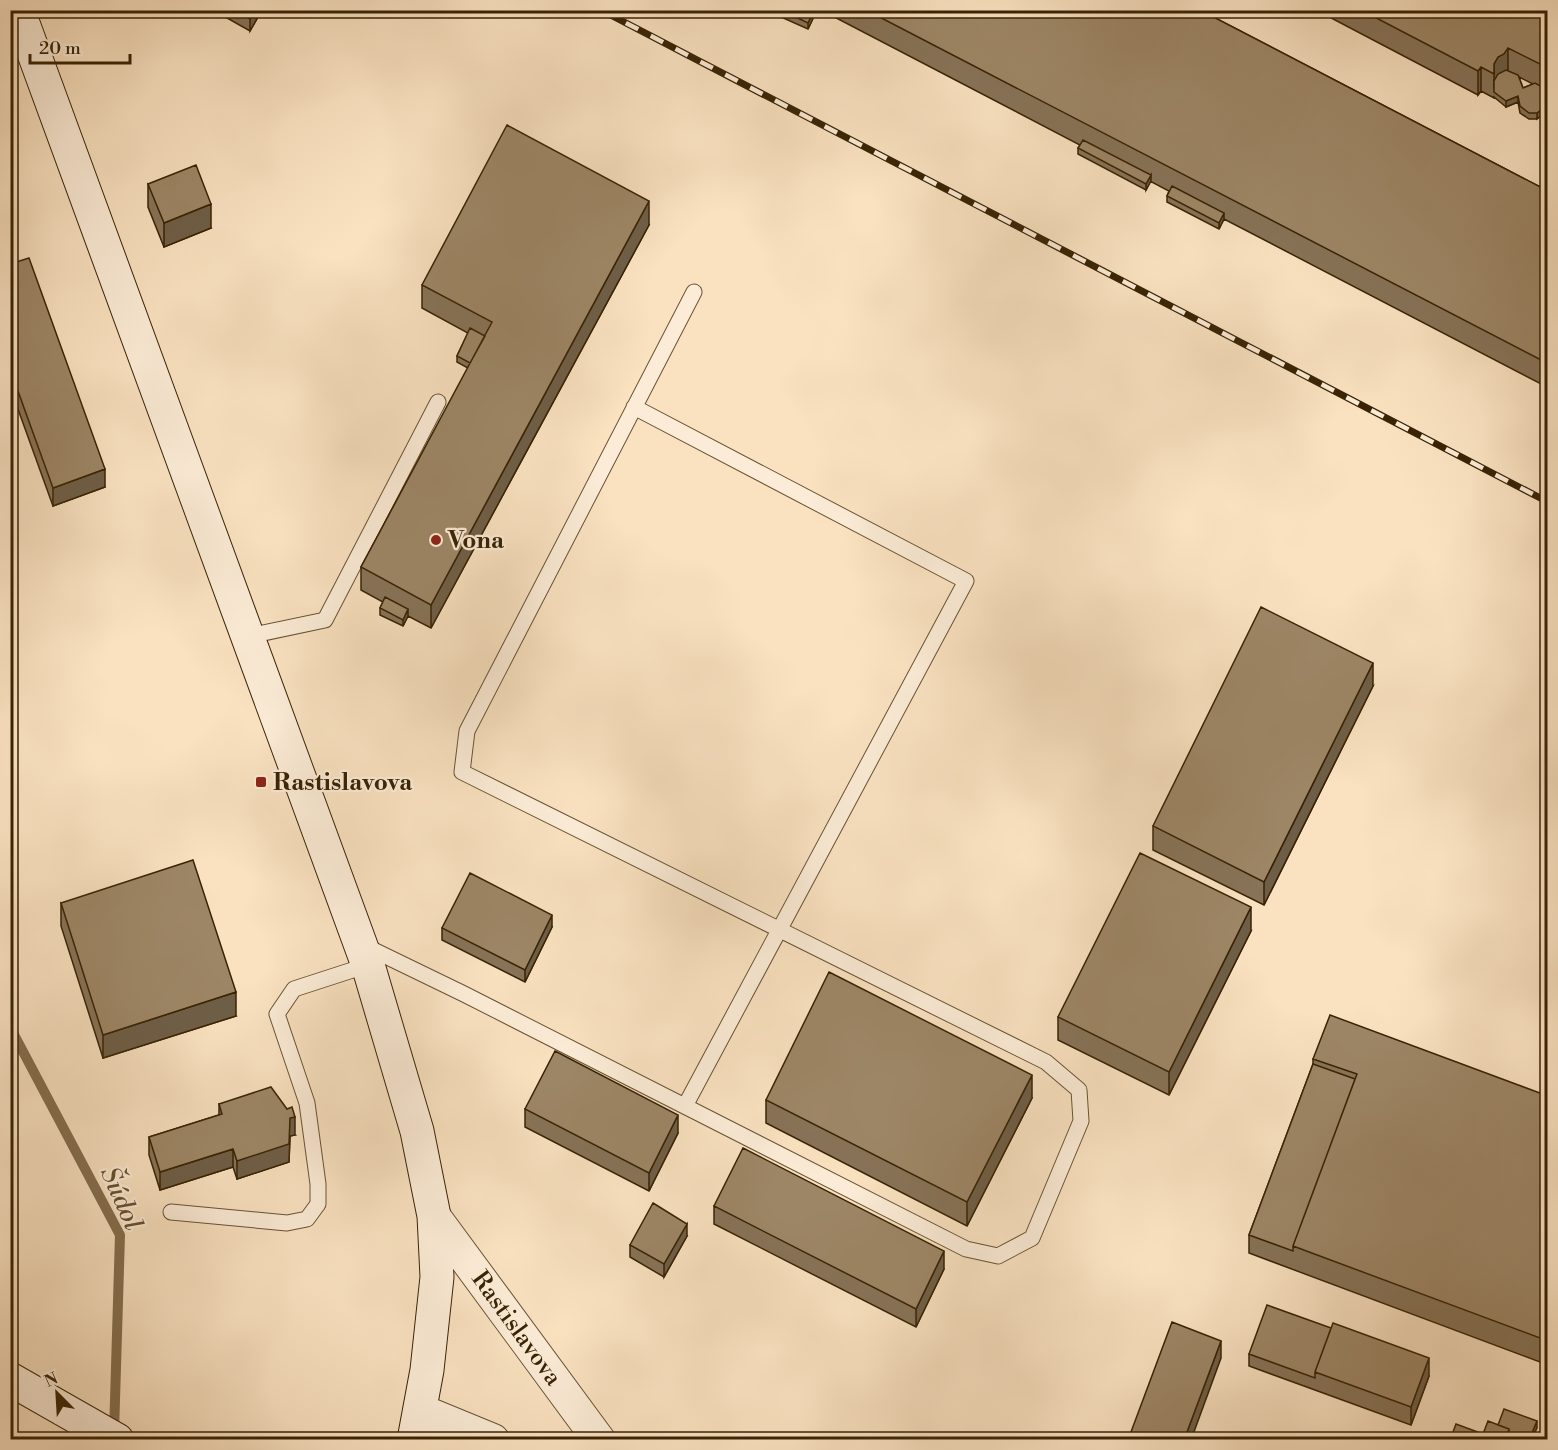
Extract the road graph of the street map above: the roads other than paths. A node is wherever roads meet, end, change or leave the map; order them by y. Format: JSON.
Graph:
{"nodes":[{"id":1,"x":18,"y":10,"type":"edge"},
{"id":2,"x":694,"y":292,"type":"dead end"},
{"id":3,"x":438,"y":402,"type":"dead end"},
{"id":4,"x":634,"y":407,"type":"junction"},
{"id":5,"x":249,"y":636,"type":"junction"},
{"id":6,"x":779,"y":930,"type":"junction"},
{"id":7,"x":364,"y":954,"type":"junction"},
{"id":8,"x":685,"y":1106,"type":"junction"},
{"id":9,"x":171,"y":1212,"type":"dead end"},
{"id":10,"x":434,"y":1216,"type":"junction"},
{"id":11,"x":10,"y":1379,"type":"edge"},
{"id":12,"x":10,"y":1403,"type":"edge"},
{"id":13,"x":87,"y":1425,"type":"junction"},
{"id":14,"x":417,"y":1425,"type":"edge"},
{"id":15,"x":117,"y":1440,"type":"edge"},
{"id":16,"x":493,"y":1440,"type":"edge"},
{"id":17,"x":599,"y":1440,"type":"edge"}],
"edges":[{"from":1,"to":5,"type":"street"},
{"from":2,"to":4,"type":"lane"},
{"from":3,"to":5,"type":"lane"},
{"from":4,"to":6,"type":"lane"},
{"from":4,"to":6,"type":"lane"},
{"from":5,"to":7,"type":"street"},
{"from":6,"to":8,"type":"lane"},
{"from":6,"to":8,"type":"lane"},
{"from":7,"to":8,"type":"lane"},
{"from":7,"to":9,"type":"lane"},
{"from":7,"to":10,"type":"street"},
{"from":10,"to":14,"type":"street"},
{"from":10,"to":17,"type":"street","name":"Rastislavova"},
{"from":11,"to":13,"type":"street"},
{"from":12,"to":13,"type":"street"},
{"from":13,"to":15,"type":"street"},
{"from":14,"to":16,"type":"street"}]}
